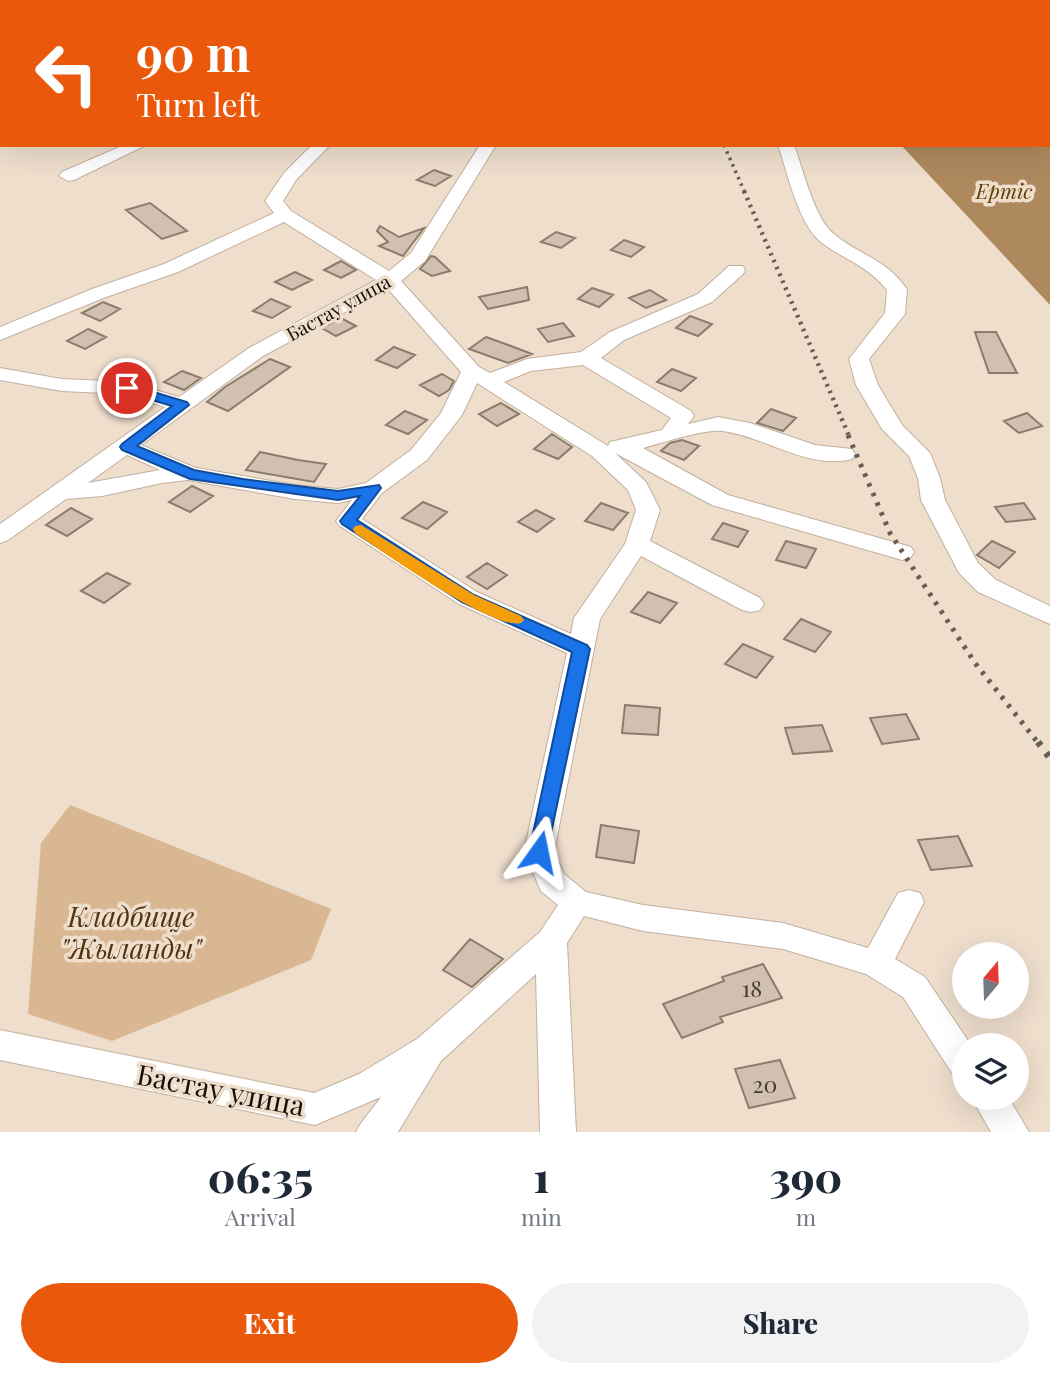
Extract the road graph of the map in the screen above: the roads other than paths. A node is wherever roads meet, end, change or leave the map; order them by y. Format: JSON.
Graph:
{"nodes":[{"id":1,"x":133,"y":147,"type":"edge"},
{"id":2,"x":320,"y":147,"type":"edge"},
{"id":3,"x":487,"y":147,"type":"edge"},
{"id":4,"x":787,"y":147,"type":"edge"},
{"id":5,"x":68,"y":176,"type":"dead end"},
{"id":6,"x":285,"y":215,"type":"junction"},
{"id":7,"x":736,"y":270,"type":"dead end"},
{"id":8,"x":390,"y":280,"type":"junction"},
{"id":9,"x":0,"y":334,"type":"edge"},
{"id":10,"x":587,"y":358,"type":"junction"},
{"id":11,"x":0,"y":374,"type":"edge"},
{"id":12,"x":480,"y":377,"type":"junction"},
{"id":13,"x":182,"y":405,"type":"junction"},
{"id":14,"x":670,"y":435,"type":"junction"},
{"id":15,"x":623,"y":446,"type":"junction"},
{"id":16,"x":127,"y":447,"type":"junction"},
{"id":17,"x":600,"y":451,"type":"junction"},
{"id":18,"x":844,"y":454,"type":"dead end"},
{"id":19,"x":190,"y":474,"type":"junction"},
{"id":20,"x":374,"y":488,"type":"junction"},
{"id":21,"x":59,"y":492,"type":"junction"},
{"id":22,"x":0,"y":535,"type":"edge"},
{"id":23,"x":637,"y":544,"type":"junction"},
{"id":24,"x":902,"y":552,"type":"dead end"},
{"id":25,"x":751,"y":604,"type":"dead end"},
{"id":26,"x":1050,"y":616,"type":"edge"},
{"id":27,"x":581,"y":649,"type":"junction"},
{"id":28,"x":577,"y":902,"type":"junction"},
{"id":29,"x":909,"y":902,"type":"dead end"},
{"id":30,"x":551,"y":941,"type":"junction"},
{"id":31,"x":876,"y":964,"type":"junction"},
{"id":32,"x":952,"y":1044,"type":"edge"},
{"id":33,"x":0,"y":1045,"type":"edge"},
{"id":34,"x":429,"y":1050,"type":"junction"},
{"id":35,"x":997,"y":1110,"type":"edge"},
{"id":36,"x":374,"y":1132,"type":"edge"},
{"id":37,"x":558,"y":1132,"type":"edge"},
{"id":38,"x":1011,"y":1132,"type":"edge"}],
"edges":[{"from":1,"to":5,"type":"street"},
{"from":2,"to":6,"type":"street"},
{"from":3,"to":8,"type":"street","name":"Бастау улица"},
{"from":4,"to":26,"type":"street"},
{"from":6,"to":8,"type":"street"},
{"from":6,"to":9,"type":"street"},
{"from":7,"to":10,"type":"street"},
{"from":8,"to":12,"type":"street"},
{"from":8,"to":13,"type":"street","name":"Бастау улица"},
{"from":10,"to":12,"type":"street"},
{"from":10,"to":14,"type":"street"},
{"from":11,"to":13,"type":"street"},
{"from":12,"to":17,"type":"street"},
{"from":12,"to":20,"type":"street"},
{"from":13,"to":16,"type":"street","name":"Бастау улица"},
{"from":14,"to":15,"type":"street"},
{"from":14,"to":18,"type":"street"},
{"from":15,"to":17,"type":"street"},
{"from":15,"to":24,"type":"street"},
{"from":16,"to":19,"type":"street"},
{"from":16,"to":21,"type":"street","name":"Бастау улица"},
{"from":17,"to":23,"type":"street"},
{"from":19,"to":20,"type":"street"},
{"from":19,"to":21,"type":"street"},
{"from":20,"to":27,"type":"street"},
{"from":21,"to":22,"type":"street","name":"Бастау улица"},
{"from":23,"to":25,"type":"street"},
{"from":23,"to":27,"type":"street"},
{"from":27,"to":28,"type":"street"},
{"from":28,"to":30,"type":"street","name":"Бастау улица"},
{"from":28,"to":31,"type":"street"},
{"from":29,"to":31,"type":"street"},
{"from":30,"to":34,"type":"street","name":"Бастау улица"},
{"from":30,"to":37,"type":"street"},
{"from":31,"to":32,"type":"street"},
{"from":33,"to":34,"type":"street","name":"Бастау улица"},
{"from":34,"to":36,"type":"street","name":"Бастау улица"},
{"from":35,"to":38,"type":"street"}]}
